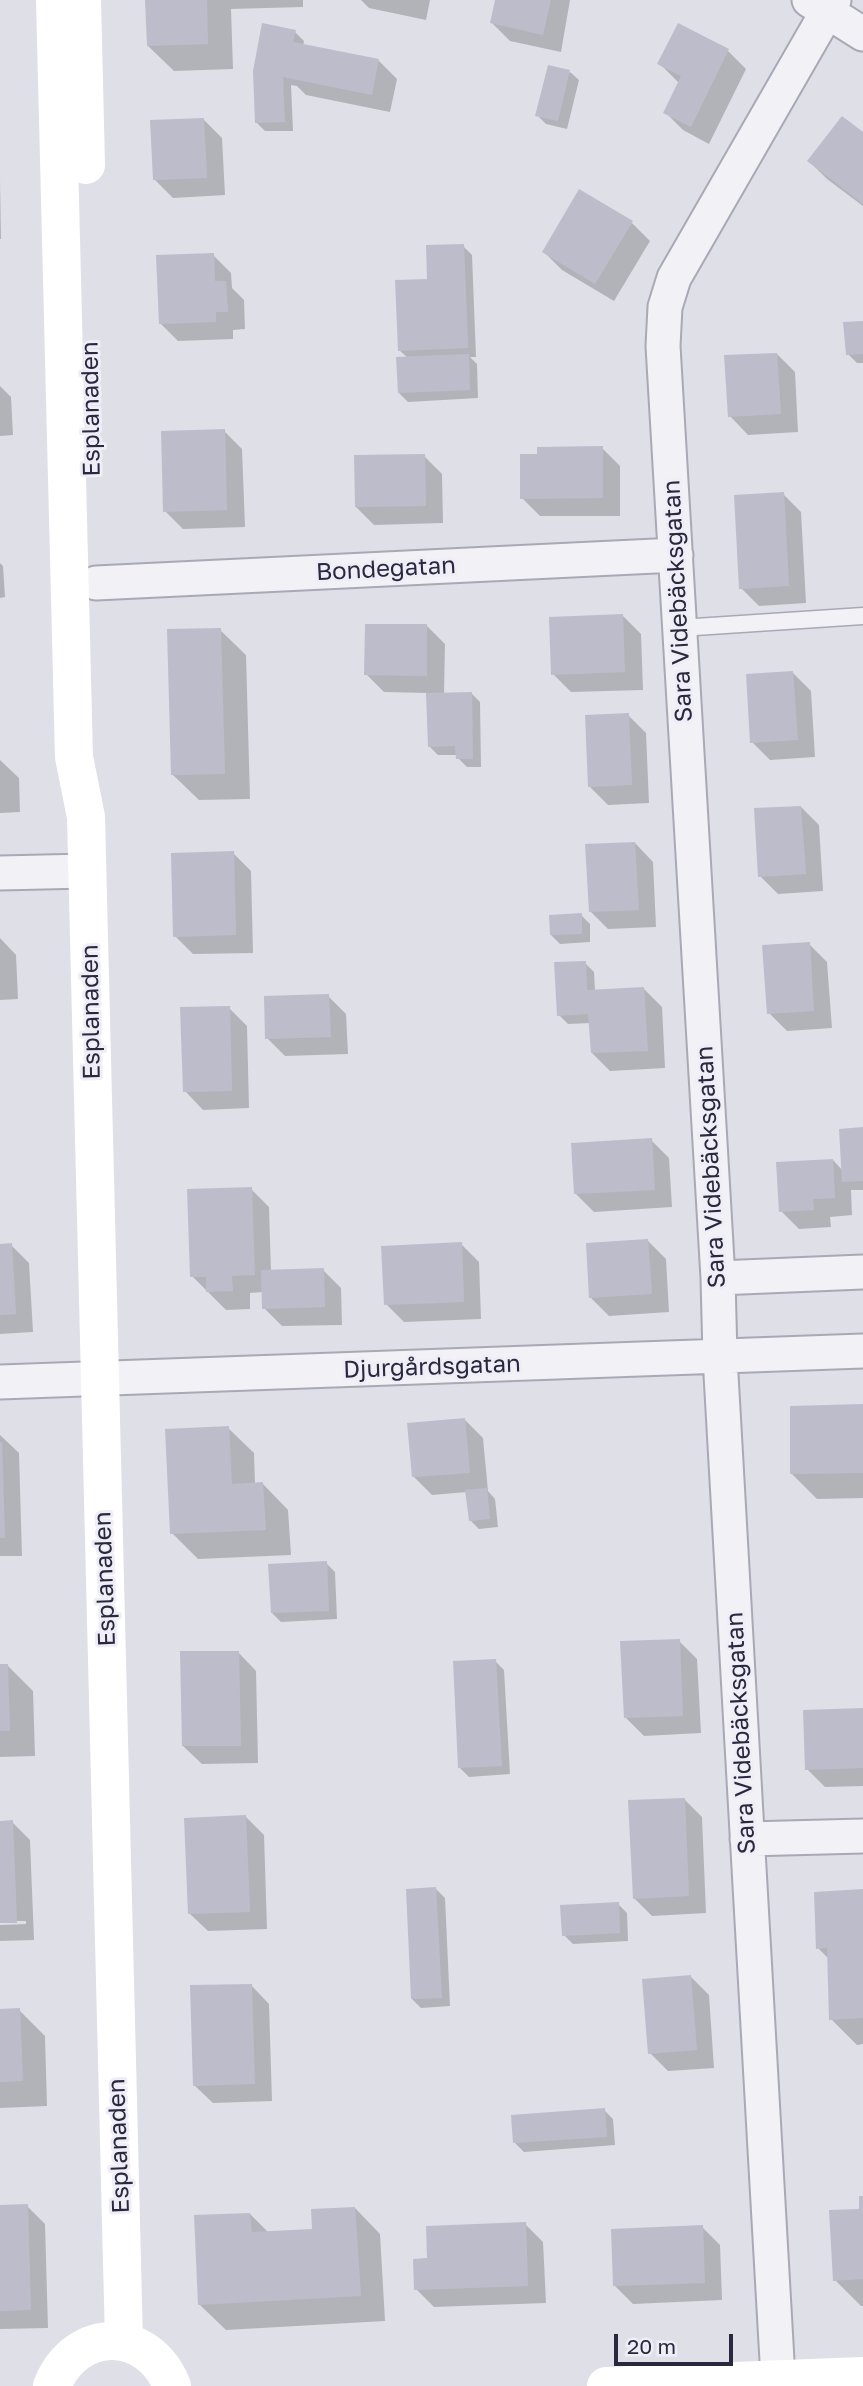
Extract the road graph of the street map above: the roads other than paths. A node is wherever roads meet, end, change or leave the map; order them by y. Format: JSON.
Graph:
{"nodes":[{"id":1,"x":55,"y":0,"type":"edge"},
{"id":2,"x":82,"y":0,"type":"edge"},
{"id":3,"x":824,"y":3,"type":"edge"},
{"id":4,"x":863,"y":34,"type":"edge"},
{"id":5,"x":676,"y":555,"type":"junction"},
{"id":6,"x":96,"y":583,"type":"junction"},
{"id":7,"x":863,"y":616,"type":"edge"},
{"id":8,"x":680,"y":628,"type":"junction"},
{"id":9,"x":86,"y":817,"type":"junction"},
{"id":10,"x":87,"y":871,"type":"junction"},
{"id":11,"x":0,"y":873,"type":"edge"},
{"id":12,"x":863,"y":1272,"type":"edge"},
{"id":13,"x":718,"y":1278,"type":"junction"},
{"id":14,"x":863,"y":1351,"type":"edge"},
{"id":15,"x":720,"y":1357,"type":"junction"},
{"id":16,"x":99,"y":1378,"type":"junction"},
{"id":17,"x":0,"y":1382,"type":"edge"},
{"id":18,"x":863,"y":1836,"type":"edge"},
{"id":19,"x":747,"y":1839,"type":"junction"},
{"id":20,"x":124,"y":2342,"type":"junction"},
{"id":21,"x":863,"y":2376,"type":"edge"},
{"id":22,"x":778,"y":2378,"type":"junction"},
{"id":23,"x":52,"y":2386,"type":"edge"},
{"id":24,"x":172,"y":2386,"type":"edge"},
{"id":25,"x":606,"y":2386,"type":"edge"}],
"edges":[{"from":1,"to":9,"type":"street","name":"Esplanaden"},
{"from":2,"to":6,"type":"street","name":"Esplanaden"},
{"from":3,"to":4,"type":"street"},
{"from":3,"to":5,"type":"street","name":"Sara Videbäcksgatan"},
{"from":5,"to":6,"type":"street","name":"Bondegatan"},
{"from":5,"to":8,"type":"street","name":"Sara Videbäcksgatan"},
{"from":6,"to":9,"type":"street","name":"Esplanaden"},
{"from":7,"to":8,"type":"lane"},
{"from":8,"to":13,"type":"street","name":"Sara Videbäcksgatan"},
{"from":9,"to":10,"type":"street","name":"Esplanaden"},
{"from":10,"to":11,"type":"street"},
{"from":10,"to":16,"type":"street","name":"Esplanaden"},
{"from":12,"to":13,"type":"street"},
{"from":13,"to":15,"type":"street","name":"Sara Videbäcksgatan"},
{"from":14,"to":15,"type":"street","name":"Djurgårdsgatan"},
{"from":15,"to":16,"type":"street","name":"Djurgårdsgatan"},
{"from":15,"to":19,"type":"street","name":"Sara Videbäcksgatan"},
{"from":16,"to":17,"type":"street","name":"Djurgårdsgatan"},
{"from":16,"to":20,"type":"street","name":"Esplanaden"},
{"from":18,"to":19,"type":"street"},
{"from":19,"to":22,"type":"street","name":"Sara Videbäcksgatan"},
{"from":20,"to":23,"type":"street"},
{"from":20,"to":24,"type":"street"},
{"from":21,"to":22,"type":"street"},
{"from":22,"to":25,"type":"street"}]}
